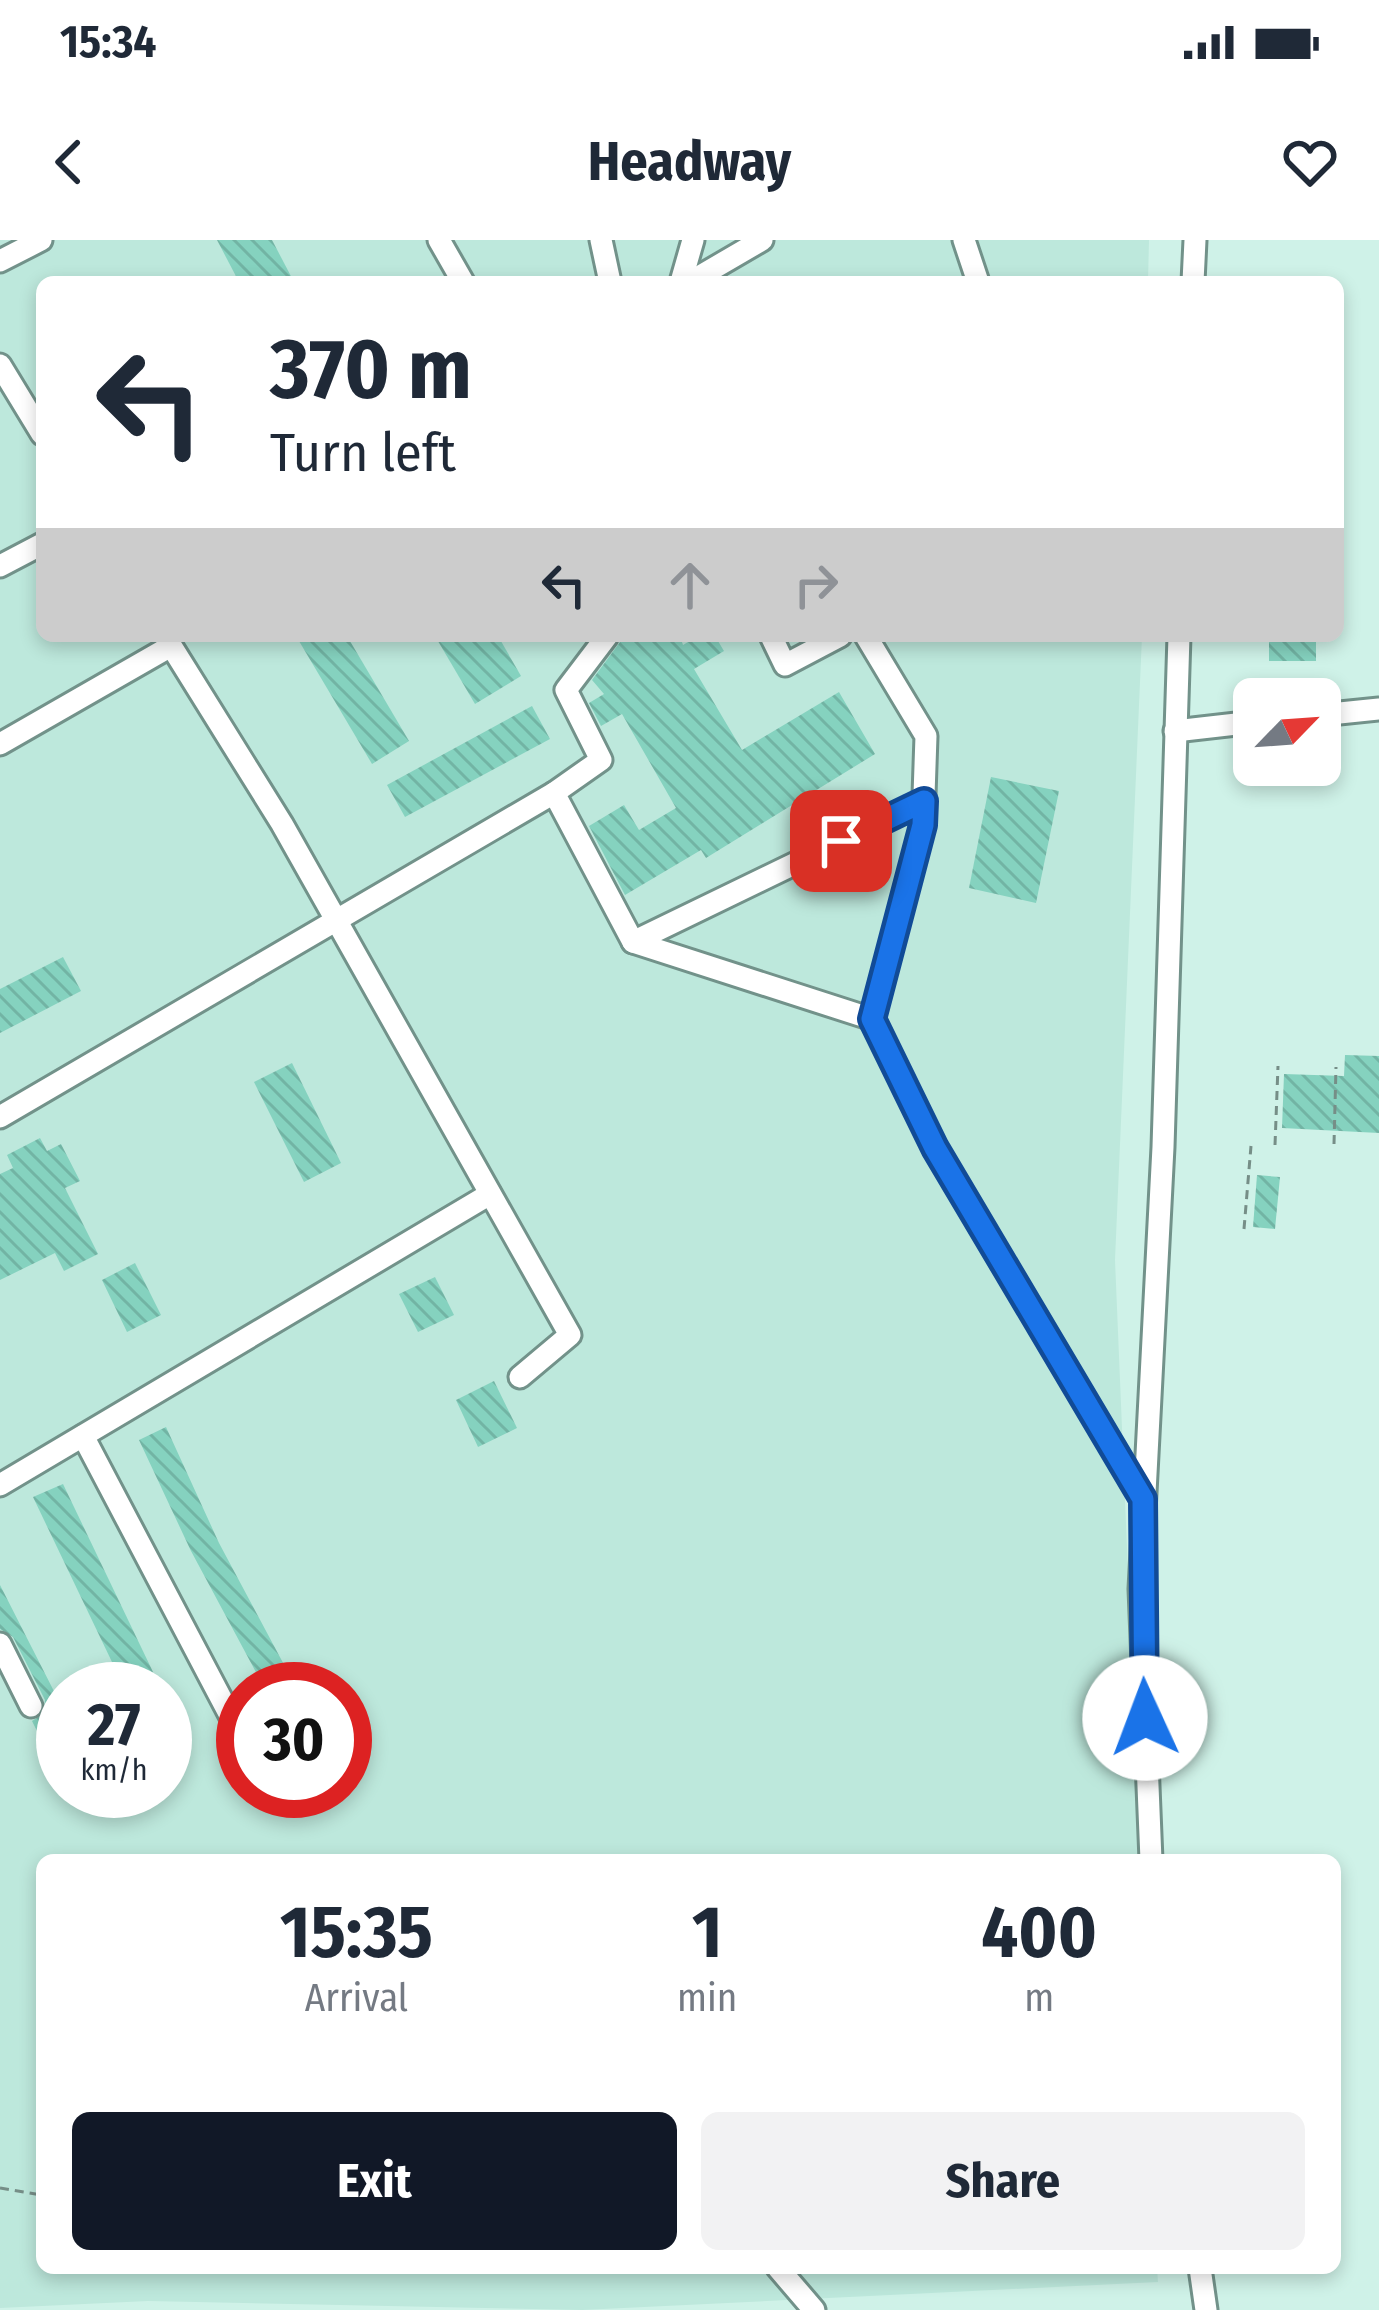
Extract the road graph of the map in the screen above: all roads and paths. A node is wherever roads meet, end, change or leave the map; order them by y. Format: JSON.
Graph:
{"nodes":[{"id":1,"x":41,"y":240,"type":"edge"},
{"id":2,"x":439,"y":240,"type":"edge"},
{"id":3,"x":601,"y":240,"type":"edge"},
{"id":4,"x":693,"y":240,"type":"edge"},
{"id":5,"x":762,"y":240,"type":"edge"},
{"id":6,"x":964,"y":240,"type":"edge"},
{"id":7,"x":1195,"y":240,"type":"edge"},
{"id":8,"x":0,"y":261,"type":"edge"},
{"id":9,"x":460,"y":276,"type":"edge"},
{"id":10,"x":609,"y":276,"type":"edge"},
{"id":11,"x":686,"y":276,"type":"edge"},
{"id":12,"x":696,"y":276,"type":"edge"},
{"id":13,"x":976,"y":276,"type":"edge"},
{"id":14,"x":1193,"y":276,"type":"edge"},
{"id":15,"x":0,"y":365,"type":"edge"},
{"id":16,"x":36,"y":421,"type":"edge"},
{"id":17,"x":36,"y":547,"type":"edge"},
{"id":18,"x":0,"y":566,"type":"edge"},
{"id":19,"x":166,"y":642,"type":"edge"},
{"id":20,"x":169,"y":642,"type":"edge"},
{"id":21,"x":602,"y":642,"type":"edge"},
{"id":22,"x":774,"y":642,"type":"edge"},
{"id":23,"x":829,"y":642,"type":"edge"},
{"id":24,"x":870,"y":642,"type":"edge"},
{"id":25,"x":1179,"y":642,"type":"edge"},
{"id":26,"x":1379,"y":709,"type":"edge"},
{"id":27,"x":1341,"y":713,"type":"edge"},
{"id":28,"x":1233,"y":724,"type":"edge"},
{"id":29,"x":1175,"y":730,"type":"junction"},
{"id":30,"x":0,"y":743,"type":"edge"},
{"id":31,"x":554,"y":793,"type":"junction"},
{"id":32,"x":924,"y":801,"type":"junction"},
{"id":33,"x":337,"y":921,"type":"junction"},
{"id":34,"x":633,"y":942,"type":"junction"},
{"id":35,"x":872,"y":1019,"type":"junction"},
{"id":36,"x":1278,"y":1066,"type":"dead end"},
{"id":37,"x":1336,"y":1067,"type":"dead end"},
{"id":38,"x":0,"y":1118,"type":"edge"},
{"id":39,"x":1334,"y":1144,"type":"dead end"},
{"id":40,"x":1251,"y":1145,"type":"dead end"},
{"id":41,"x":1274,"y":1145,"type":"dead end"},
{"id":42,"x":490,"y":1194,"type":"junction"},
{"id":43,"x":1244,"y":1229,"type":"dead end"},
{"id":44,"x":520,"y":1377,"type":"dead end"},
{"id":45,"x":82,"y":1436,"type":"junction"},
{"id":46,"x":0,"y":1485,"type":"edge"},
{"id":47,"x":1143,"y":1499,"type":"junction"},
{"id":48,"x":0,"y":1644,"type":"edge"},
{"id":49,"x":216,"y":1688,"type":"edge"},
{"id":50,"x":32,"y":1706,"type":"dead end"},
{"id":51,"x":1151,"y":1854,"type":"edge"},
{"id":52,"x":0,"y":2188,"type":"edge"},
{"id":53,"x":36,"y":2194,"type":"edge"},
{"id":54,"x":783,"y":2274,"type":"edge"},
{"id":55,"x":1201,"y":2274,"type":"edge"},
{"id":56,"x":814,"y":2310,"type":"edge"},
{"id":57,"x":1206,"y":2310,"type":"edge"}],
"edges":[{"from":1,"to":8,"type":"street"},
{"from":2,"to":9,"type":"street"},
{"from":3,"to":10,"type":"street"},
{"from":4,"to":11,"type":"street"},
{"from":5,"to":12,"type":"street"},
{"from":6,"to":13,"type":"street"},
{"from":7,"to":14,"type":"street"},
{"from":15,"to":16,"type":"street"},
{"from":17,"to":18,"type":"street"},
{"from":19,"to":30,"type":"street"},
{"from":20,"to":33,"type":"street"},
{"from":21,"to":31,"type":"street"},
{"from":22,"to":23,"type":"street"},
{"from":24,"to":32,"type":"street"},
{"from":25,"to":29,"type":"street"},
{"from":26,"to":27,"type":"street"},
{"from":28,"to":29,"type":"street"},
{"from":29,"to":47,"type":"street"},
{"from":31,"to":33,"type":"street"},
{"from":31,"to":34,"type":"street"},
{"from":32,"to":34,"type":"street"},
{"from":32,"to":35,"type":"street"},
{"from":33,"to":38,"type":"street"},
{"from":33,"to":42,"type":"street"},
{"from":34,"to":35,"type":"street"},
{"from":35,"to":47,"type":"street"},
{"from":36,"to":41,"type":"path"},
{"from":37,"to":39,"type":"path"},
{"from":40,"to":43,"type":"path"},
{"from":42,"to":44,"type":"street"},
{"from":42,"to":45,"type":"street"},
{"from":45,"to":46,"type":"street"},
{"from":45,"to":49,"type":"street"},
{"from":47,"to":51,"type":"street"},
{"from":48,"to":50,"type":"street"},
{"from":52,"to":53,"type":"path"},
{"from":54,"to":56,"type":"street"},
{"from":55,"to":57,"type":"street"}]}
